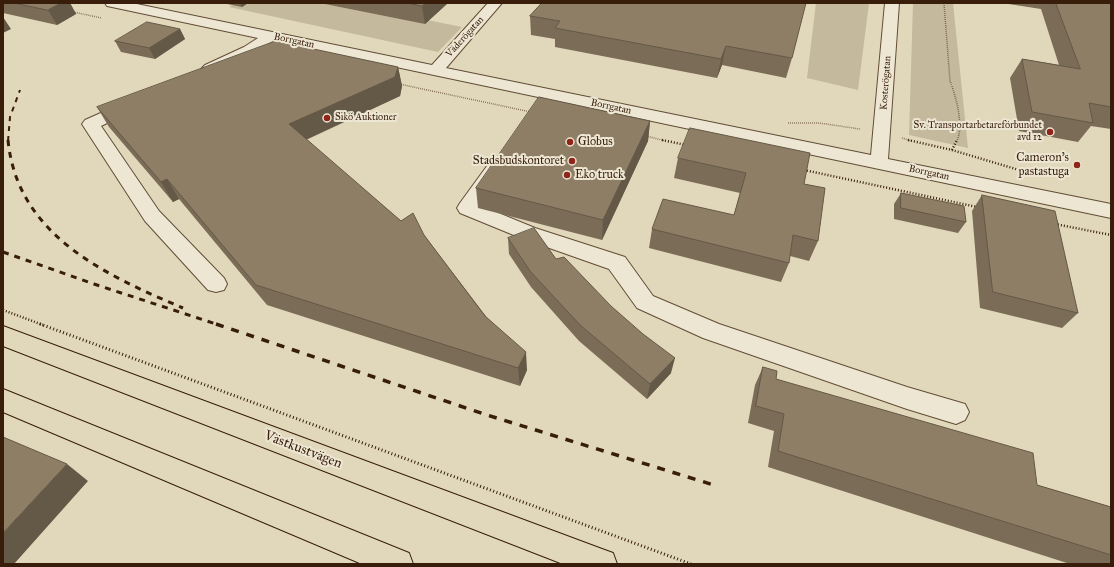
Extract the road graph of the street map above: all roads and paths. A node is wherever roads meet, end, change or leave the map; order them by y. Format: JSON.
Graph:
{"nodes":[{"id":1,"x":112,"y":3,"type":"edge"},
{"id":2,"x":495,"y":3,"type":"edge"},
{"id":3,"x":892,"y":3,"type":"edge"},
{"id":4,"x":944,"y":3,"type":"edge"},
{"id":5,"x":132,"y":5,"type":"edge"},
{"id":6,"x":69,"y":11,"type":"dead end"},
{"id":7,"x":108,"y":19,"type":"dead end"},
{"id":8,"x":271,"y":36,"type":"junction"},
{"id":9,"x":435,"y":71,"type":"junction"},
{"id":10,"x":198,"y":73,"type":"edge"},
{"id":11,"x":392,"y":82,"type":"edge"},
{"id":12,"x":548,"y":94,"type":"junction"},
{"id":13,"x":148,"y":97,"type":"edge"},
{"id":14,"x":534,"y":113,"type":"joint"},
{"id":15,"x":643,"y":136,"type":"edge"},
{"id":16,"x":690,"y":146,"type":"edge"},
{"id":17,"x":507,"y":151,"type":"edge"},
{"id":18,"x":879,"y":162,"type":"junction"},
{"id":19,"x":799,"y":169,"type":"edge"},
{"id":20,"x":1023,"y":171,"type":"dead end"},
{"id":21,"x":978,"y":207,"type":"dead end"},
{"id":22,"x":1111,"y":211,"type":"edge"},
{"id":23,"x":1049,"y":222,"type":"edge"},
{"id":24,"x":1111,"y":236,"type":"edge"},
{"id":25,"x":216,"y":284,"type":"dead end"},
{"id":26,"x":3,"y":310,"type":"edge"},
{"id":27,"x":3,"y":336,"type":"edge"},
{"id":28,"x":3,"y":400,"type":"edge"},
{"id":29,"x":956,"y":412,"type":"dead end"},
{"id":30,"x":398,"y":564,"type":"edge"},
{"id":31,"x":602,"y":564,"type":"edge"},
{"id":32,"x":691,"y":564,"type":"edge"}],
"edges":[{"from":1,"to":5,"type":"street","name":"Borrgatan"},
{"from":2,"to":9,"type":"street","name":"Väderögatan"},
{"from":3,"to":18,"type":"street","name":"Kosterögatan"},
{"from":4,"to":20,"type":"path"},
{"from":5,"to":8,"type":"street","name":"Borrgatan"},
{"from":6,"to":7,"type":"path"},
{"from":8,"to":9,"type":"street","name":"Borrgatan"},
{"from":8,"to":10,"type":"street"},
{"from":9,"to":12,"type":"street","name":"Borrgatan"},
{"from":11,"to":14,"type":"path"},
{"from":12,"to":14,"type":"street"},
{"from":12,"to":18,"type":"street","name":"Borrgatan"},
{"from":13,"to":25,"type":"street"},
{"from":15,"to":16,"type":"path"},
{"from":17,"to":29,"type":"street"},
{"from":18,"to":22,"type":"street","name":"Borrgatan"},
{"from":19,"to":21,"type":"path"},
{"from":23,"to":24,"type":"path"},
{"from":26,"to":32,"type":"path"},
{"from":27,"to":31,"type":"main road","name":"Västkustvägen"},
{"from":28,"to":30,"type":"main road"}]}
